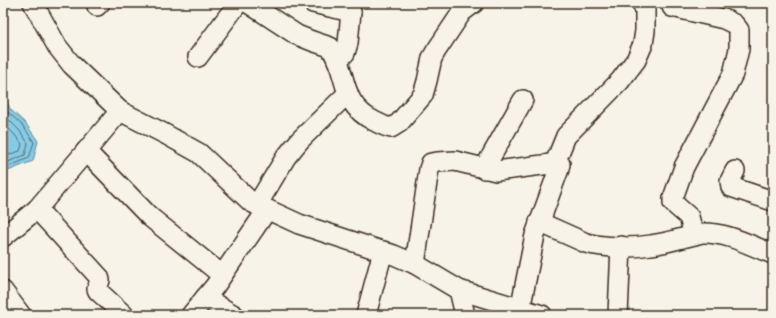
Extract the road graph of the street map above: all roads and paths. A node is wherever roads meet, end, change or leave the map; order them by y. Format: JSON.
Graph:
{"nodes":[{"id":1,"x":33,"y":3,"type":"edge"},
{"id":2,"x":238,"y":3,"type":"edge"},
{"id":3,"x":248,"y":3,"type":"edge"},
{"id":4,"x":313,"y":3,"type":"edge"},
{"id":5,"x":474,"y":3,"type":"edge"},
{"id":6,"x":642,"y":3,"type":"edge"},
{"id":7,"x":349,"y":7,"type":"edge"},
{"id":8,"x":672,"y":7,"type":"dead end"},
{"id":9,"x":198,"y":57,"type":"dead end"},
{"id":10,"x":337,"y":60,"type":"junction"},
{"id":11,"x":348,"y":93,"type":"junction"},
{"id":12,"x":523,"y":100,"type":"dead end"},
{"id":13,"x":120,"y":112,"type":"junction"},
{"id":14,"x":86,"y":151,"type":"junction"},
{"id":15,"x":555,"y":163,"type":"junction"},
{"id":16,"x":484,"y":169,"type":"junction"},
{"id":17,"x":735,"y":170,"type":"dead end"},
{"id":18,"x":773,"y":201,"type":"edge"},
{"id":19,"x":262,"y":208,"type":"junction"},
{"id":20,"x":37,"y":209,"type":"junction"},
{"id":21,"x":539,"y":222,"type":"junction"},
{"id":22,"x":694,"y":235,"type":"junction"},
{"id":23,"x":3,"y":237,"type":"edge"},
{"id":24,"x":621,"y":246,"type":"junction"},
{"id":25,"x":383,"y":251,"type":"junction"},
{"id":26,"x":773,"y":254,"type":"edge"},
{"id":27,"x":415,"y":264,"type":"junction"},
{"id":28,"x":222,"y":275,"type":"junction"},
{"id":29,"x":460,"y":290,"type":"junction"},
{"id":30,"x":3,"y":291,"type":"edge"},
{"id":31,"x":204,"y":298,"type":"junction"},
{"id":32,"x":519,"y":312,"type":"edge"},
{"id":33,"x":21,"y":315,"type":"edge"},
{"id":34,"x":124,"y":315,"type":"edge"},
{"id":35,"x":191,"y":315,"type":"edge"},
{"id":36,"x":234,"y":315,"type":"edge"},
{"id":37,"x":366,"y":315,"type":"edge"},
{"id":38,"x":465,"y":315,"type":"edge"},
{"id":39,"x":542,"y":315,"type":"edge"},
{"id":40,"x":618,"y":315,"type":"edge"}],
"edges":[{"from":1,"to":13,"type":"street"},
{"from":2,"to":9,"type":"street"},
{"from":3,"to":10,"type":"street"},
{"from":4,"to":7,"type":"street"},
{"from":5,"to":11,"type":"street"},
{"from":6,"to":15,"type":"street"},
{"from":7,"to":10,"type":"street"},
{"from":8,"to":22,"type":"street"},
{"from":10,"to":11,"type":"street"},
{"from":11,"to":19,"type":"street"},
{"from":12,"to":16,"type":"street"},
{"from":13,"to":14,"type":"street"},
{"from":13,"to":19,"type":"street"},
{"from":14,"to":20,"type":"street"},
{"from":14,"to":28,"type":"street"},
{"from":15,"to":16,"type":"street"},
{"from":15,"to":21,"type":"street"},
{"from":16,"to":27,"type":"street"},
{"from":17,"to":18,"type":"street"},
{"from":19,"to":25,"type":"street"},
{"from":19,"to":28,"type":"street"},
{"from":20,"to":23,"type":"street"},
{"from":20,"to":34,"type":"street"},
{"from":21,"to":24,"type":"street"},
{"from":21,"to":32,"type":"street"},
{"from":22,"to":24,"type":"street"},
{"from":22,"to":26,"type":"street"},
{"from":24,"to":40,"type":"street"},
{"from":25,"to":27,"type":"street"},
{"from":25,"to":37,"type":"street"},
{"from":27,"to":29,"type":"street"},
{"from":28,"to":31,"type":"street"},
{"from":29,"to":32,"type":"street"},
{"from":29,"to":38,"type":"street"},
{"from":30,"to":33,"type":"street"},
{"from":31,"to":35,"type":"street"},
{"from":31,"to":36,"type":"street"},
{"from":32,"to":39,"type":"street"}]}
